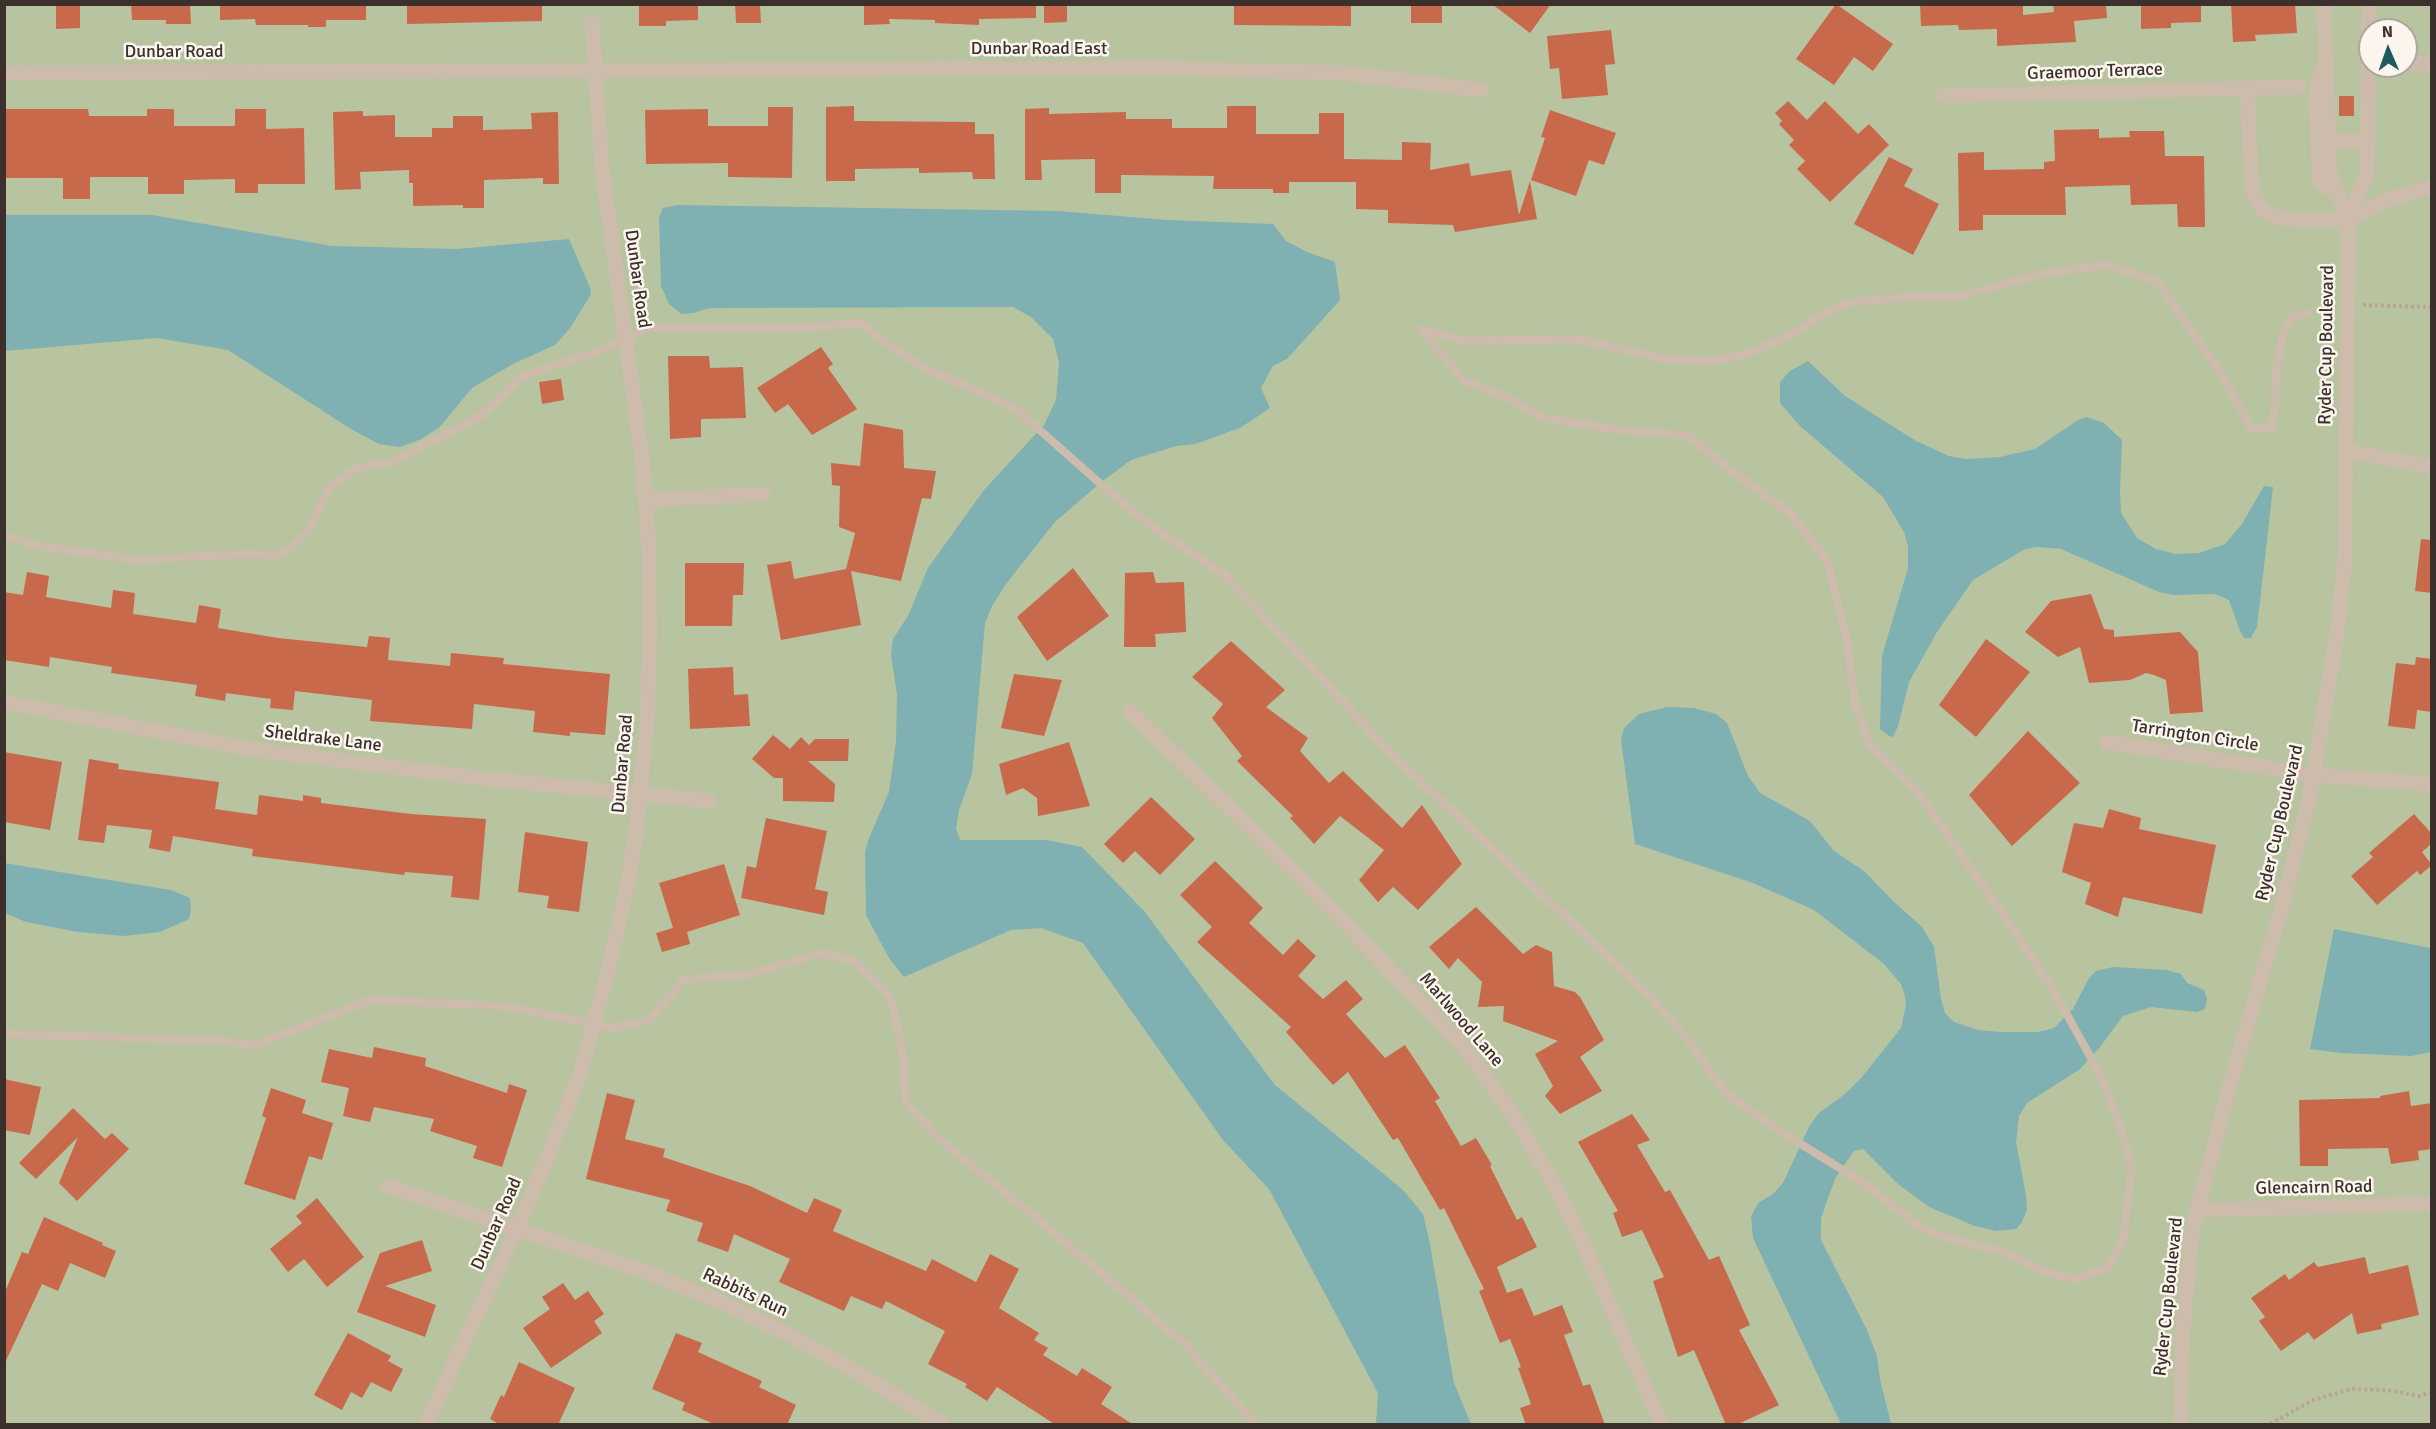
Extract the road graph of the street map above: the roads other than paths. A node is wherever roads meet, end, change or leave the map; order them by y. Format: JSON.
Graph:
{"nodes":[{"id":1,"x":2324,"y":4,"type":"edge"},
{"id":2,"x":2369,"y":4,"type":"edge"},
{"id":3,"x":592,"y":23,"type":"dead end"},
{"id":4,"x":2326,"y":58,"type":"junction"},
{"id":5,"x":596,"y":71,"type":"junction"},
{"id":6,"x":4,"y":73,"type":"edge"},
{"id":7,"x":2299,"y":87,"type":"dead end"},
{"id":8,"x":2247,"y":88,"type":"junction"},
{"id":9,"x":1481,"y":90,"type":"dead end"},
{"id":10,"x":1943,"y":96,"type":"dead end"},
{"id":11,"x":2329,"y":141,"type":"junction"},
{"id":12,"x":2367,"y":142,"type":"junction"},
{"id":13,"x":2432,"y":187,"type":"edge"},
{"id":14,"x":2339,"y":196,"type":"junction"},
{"id":15,"x":2348,"y":220,"type":"junction"},
{"id":16,"x":2308,"y":313,"type":"dead end"},
{"id":17,"x":625,"y":339,"type":"junction"},
{"id":18,"x":2346,"y":451,"type":"junction"},
{"id":19,"x":2432,"y":467,"type":"edge"},
{"id":20,"x":763,"y":494,"type":"dead end"},
{"id":21,"x":645,"y":500,"type":"junction"},
{"id":22,"x":4,"y":535,"type":"edge"},
{"id":23,"x":4,"y":702,"type":"edge"},
{"id":24,"x":1131,"y":712,"type":"dead end"},
{"id":25,"x":2106,"y":742,"type":"dead end"},
{"id":26,"x":2313,"y":775,"type":"junction"},
{"id":27,"x":2432,"y":784,"type":"edge"},
{"id":28,"x":640,"y":793,"type":"junction"},
{"id":29,"x":709,"y":801,"type":"dead end"},
{"id":30,"x":593,"y":1025,"type":"junction"},
{"id":31,"x":4,"y":1035,"type":"edge"},
{"id":32,"x":387,"y":1186,"type":"dead end"},
{"id":33,"x":2432,"y":1204,"type":"edge"},
{"id":34,"x":2198,"y":1210,"type":"junction"},
{"id":35,"x":517,"y":1228,"type":"junction"},
{"id":36,"x":426,"y":1425,"type":"edge"},
{"id":37,"x":942,"y":1425,"type":"edge"},
{"id":38,"x":1254,"y":1425,"type":"edge"},
{"id":39,"x":1661,"y":1425,"type":"edge"},
{"id":40,"x":2181,"y":1425,"type":"edge"}],
"edges":[{"from":1,"to":4,"type":"street","name":"Ryder Cup Boulevard"},
{"from":2,"to":12,"type":"street","name":"Ryder Cup Boulevard"},
{"from":3,"to":5,"type":"street","name":"Dunbar Road"},
{"from":4,"to":11,"type":"street","name":"Ryder Cup Boulevard"},
{"from":4,"to":14,"type":"street","name":"Ryder Cup Boulevard"},
{"from":5,"to":6,"type":"street","name":"Dunbar Road"},
{"from":5,"to":9,"type":"street","name":"Dunbar Road East"},
{"from":5,"to":17,"type":"street","name":"Dunbar Road"},
{"from":7,"to":8,"type":"street","name":"Graemoor Terrace"},
{"from":8,"to":10,"type":"street","name":"Graemoor Terrace"},
{"from":8,"to":15,"type":"street"},
{"from":11,"to":12,"type":"street"},
{"from":11,"to":14,"type":"street","name":"Ryder Cup Boulevard"},
{"from":12,"to":15,"type":"street","name":"Ryder Cup Boulevard"},
{"from":13,"to":15,"type":"street"},
{"from":14,"to":15,"type":"street","name":"Ryder Cup Boulevard"},
{"from":15,"to":18,"type":"street","name":"Ryder Cup Boulevard"},
{"from":16,"to":17,"type":"lane"},
{"from":17,"to":21,"type":"street","name":"Dunbar Road"},
{"from":17,"to":22,"type":"lane"},
{"from":18,"to":19,"type":"street"},
{"from":18,"to":26,"type":"street","name":"Ryder Cup Boulevard"},
{"from":20,"to":21,"type":"street"},
{"from":21,"to":28,"type":"street","name":"Dunbar Road"},
{"from":23,"to":28,"type":"street","name":"Sheldrake Lane"},
{"from":24,"to":39,"type":"street","name":"Marlwood Lane"},
{"from":25,"to":26,"type":"street","name":"Tarrington Circle"},
{"from":26,"to":27,"type":"street","name":"Tarrington Circle"},
{"from":26,"to":34,"type":"street","name":"Ryder Cup Boulevard"},
{"from":28,"to":29,"type":"street","name":"Sheldrake Lane"},
{"from":28,"to":30,"type":"street","name":"Dunbar Road"},
{"from":30,"to":31,"type":"lane"},
{"from":30,"to":35,"type":"street","name":"Dunbar Road"},
{"from":30,"to":38,"type":"lane"},
{"from":32,"to":35,"type":"street","name":"Rabbits Run"},
{"from":33,"to":34,"type":"street","name":"Glencairn Road"},
{"from":34,"to":40,"type":"street","name":"Ryder Cup Boulevard"},
{"from":35,"to":36,"type":"street","name":"Dunbar Road"},
{"from":35,"to":37,"type":"street","name":"Rabbits Run"}]}
